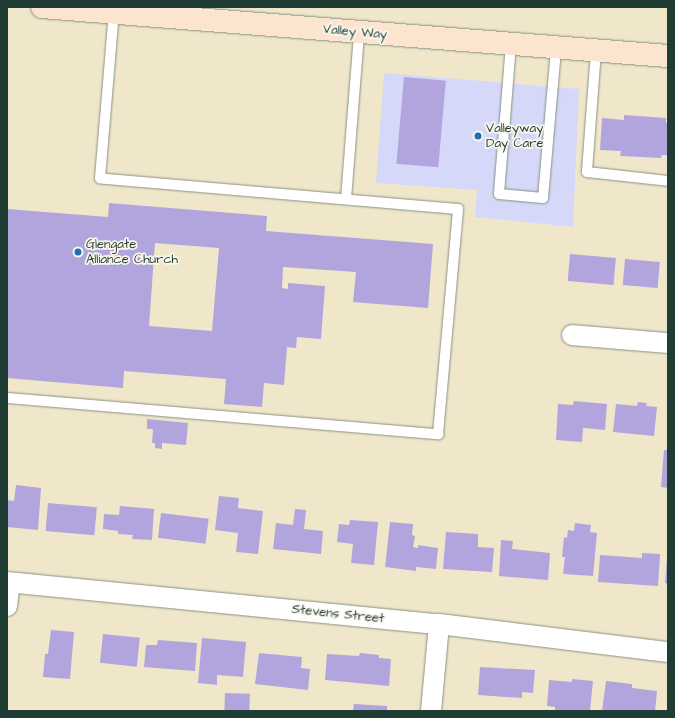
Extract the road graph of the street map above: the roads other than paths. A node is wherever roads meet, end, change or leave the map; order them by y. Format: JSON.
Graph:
{"nodes":[{"id":1,"x":42,"y":7,"type":"edge"},
{"id":2,"x":162,"y":11,"type":"edge"},
{"id":3,"x":114,"y":12,"type":"junction"},
{"id":4,"x":359,"y":32,"type":"junction"},
{"id":5,"x":510,"y":44,"type":"junction"},
{"id":6,"x":556,"y":48,"type":"junction"},
{"id":7,"x":596,"y":51,"type":"junction"},
{"id":8,"x":668,"y":56,"type":"edge"},
{"id":9,"x":668,"y":181,"type":"edge"},
{"id":10,"x":346,"y":199,"type":"junction"},
{"id":11,"x":572,"y":335,"type":"dead end"},
{"id":12,"x":668,"y":342,"type":"edge"},
{"id":13,"x":7,"y":398,"type":"edge"},
{"id":14,"x":8,"y":582,"type":"edge"},
{"id":15,"x":7,"y":606,"type":"edge"},
{"id":16,"x":439,"y":624,"type":"junction"},
{"id":17,"x":668,"y":652,"type":"edge"},
{"id":18,"x":431,"y":711,"type":"edge"}],
"edges":[{"from":1,"to":3,"type":"street","name":"Valley Way"},
{"from":2,"to":3,"type":"street","name":"Valley Way"},
{"from":2,"to":4,"type":"street","name":"Valley Way"},
{"from":3,"to":10,"type":"lane"},
{"from":4,"to":5,"type":"street","name":"Valley Way"},
{"from":4,"to":10,"type":"lane"},
{"from":5,"to":6,"type":"street","name":"Valley Way"},
{"from":5,"to":6,"type":"lane"},
{"from":6,"to":7,"type":"street","name":"Valley Way"},
{"from":7,"to":8,"type":"street","name":"Valley Way"},
{"from":7,"to":9,"type":"lane"},
{"from":10,"to":13,"type":"lane"},
{"from":11,"to":12,"type":"street"},
{"from":14,"to":15,"type":"street"},
{"from":14,"to":16,"type":"street","name":"Stevens Street"},
{"from":16,"to":17,"type":"street","name":"Stevens Street"},
{"from":16,"to":18,"type":"street"}]}
